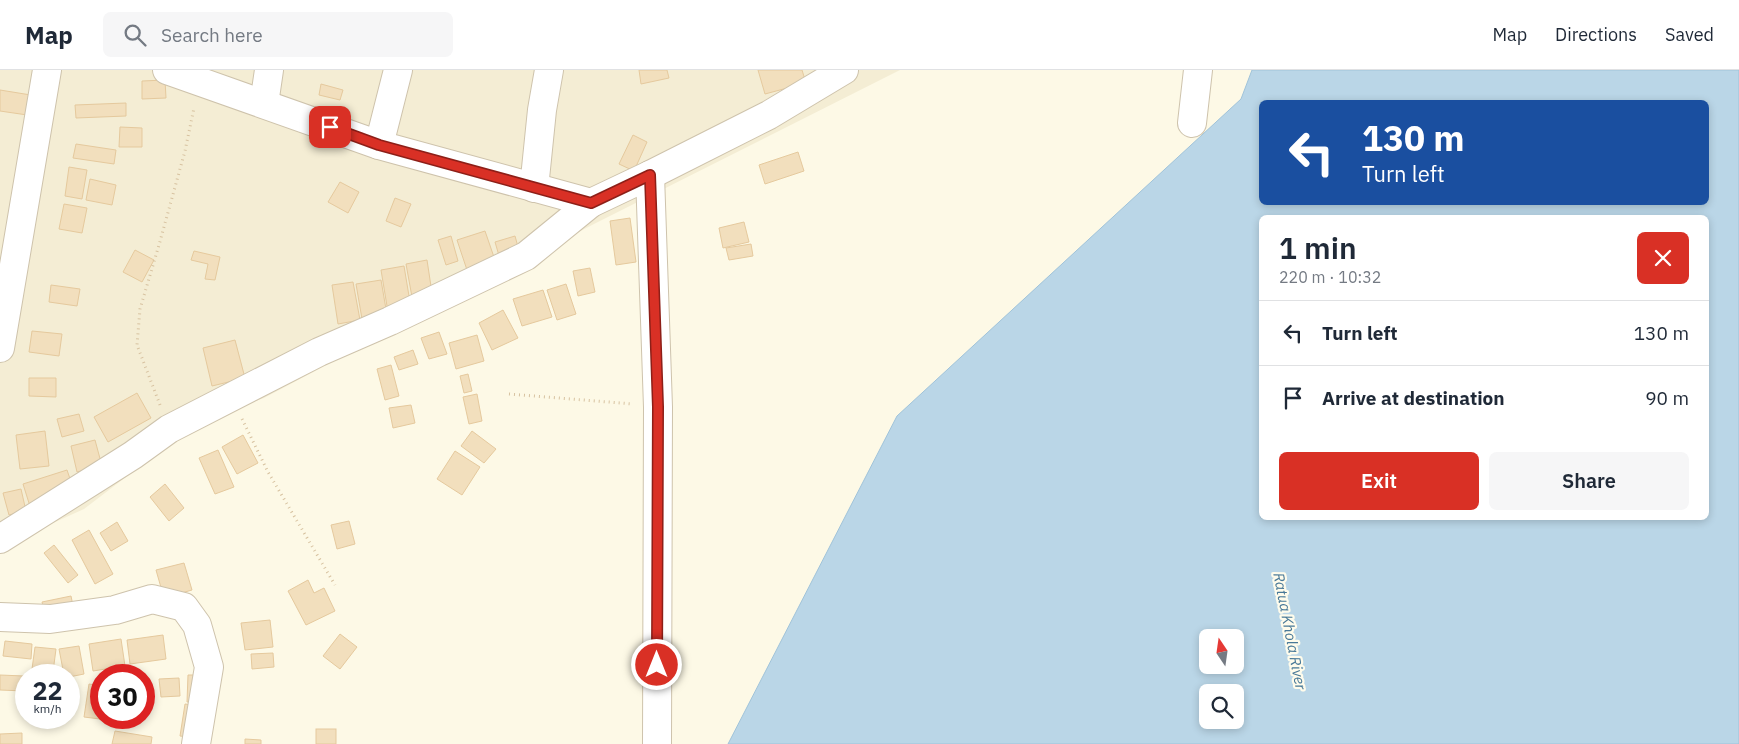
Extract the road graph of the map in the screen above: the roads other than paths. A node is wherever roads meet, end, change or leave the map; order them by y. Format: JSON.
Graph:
{"nodes":[{"id":1,"x":47,"y":70,"type":"edge"},
{"id":2,"x":167,"y":70,"type":"edge"},
{"id":3,"x":269,"y":70,"type":"edge"},
{"id":4,"x":398,"y":70,"type":"edge"},
{"id":5,"x":549,"y":70,"type":"edge"},
{"id":6,"x":844,"y":70,"type":"edge"},
{"id":7,"x":1198,"y":70,"type":"edge"},
{"id":8,"x":264,"y":104,"type":"junction"},
{"id":9,"x":1192,"y":123,"type":"dead end"},
{"id":10,"x":379,"y":145,"type":"junction"},
{"id":11,"x":650,"y":175,"type":"junction"},
{"id":12,"x":534,"y":188,"type":"junction"},
{"id":13,"x":591,"y":203,"type":"junction"},
{"id":14,"x":0,"y":348,"type":"edge"},
{"id":15,"x":0,"y":539,"type":"edge"},
{"id":16,"x":0,"y":617,"type":"edge"},
{"id":17,"x":196,"y":744,"type":"edge"},
{"id":18,"x":657,"y":744,"type":"edge"}],
"edges":[{"from":1,"to":14,"type":"street"},
{"from":2,"to":8,"type":"street"},
{"from":3,"to":8,"type":"street"},
{"from":4,"to":10,"type":"street"},
{"from":5,"to":12,"type":"street"},
{"from":6,"to":11,"type":"street"},
{"from":7,"to":9,"type":"street"},
{"from":8,"to":10,"type":"street"},
{"from":10,"to":12,"type":"street"},
{"from":11,"to":13,"type":"street"},
{"from":11,"to":18,"type":"street"},
{"from":12,"to":13,"type":"street"},
{"from":13,"to":15,"type":"street"},
{"from":16,"to":17,"type":"street"}]}
